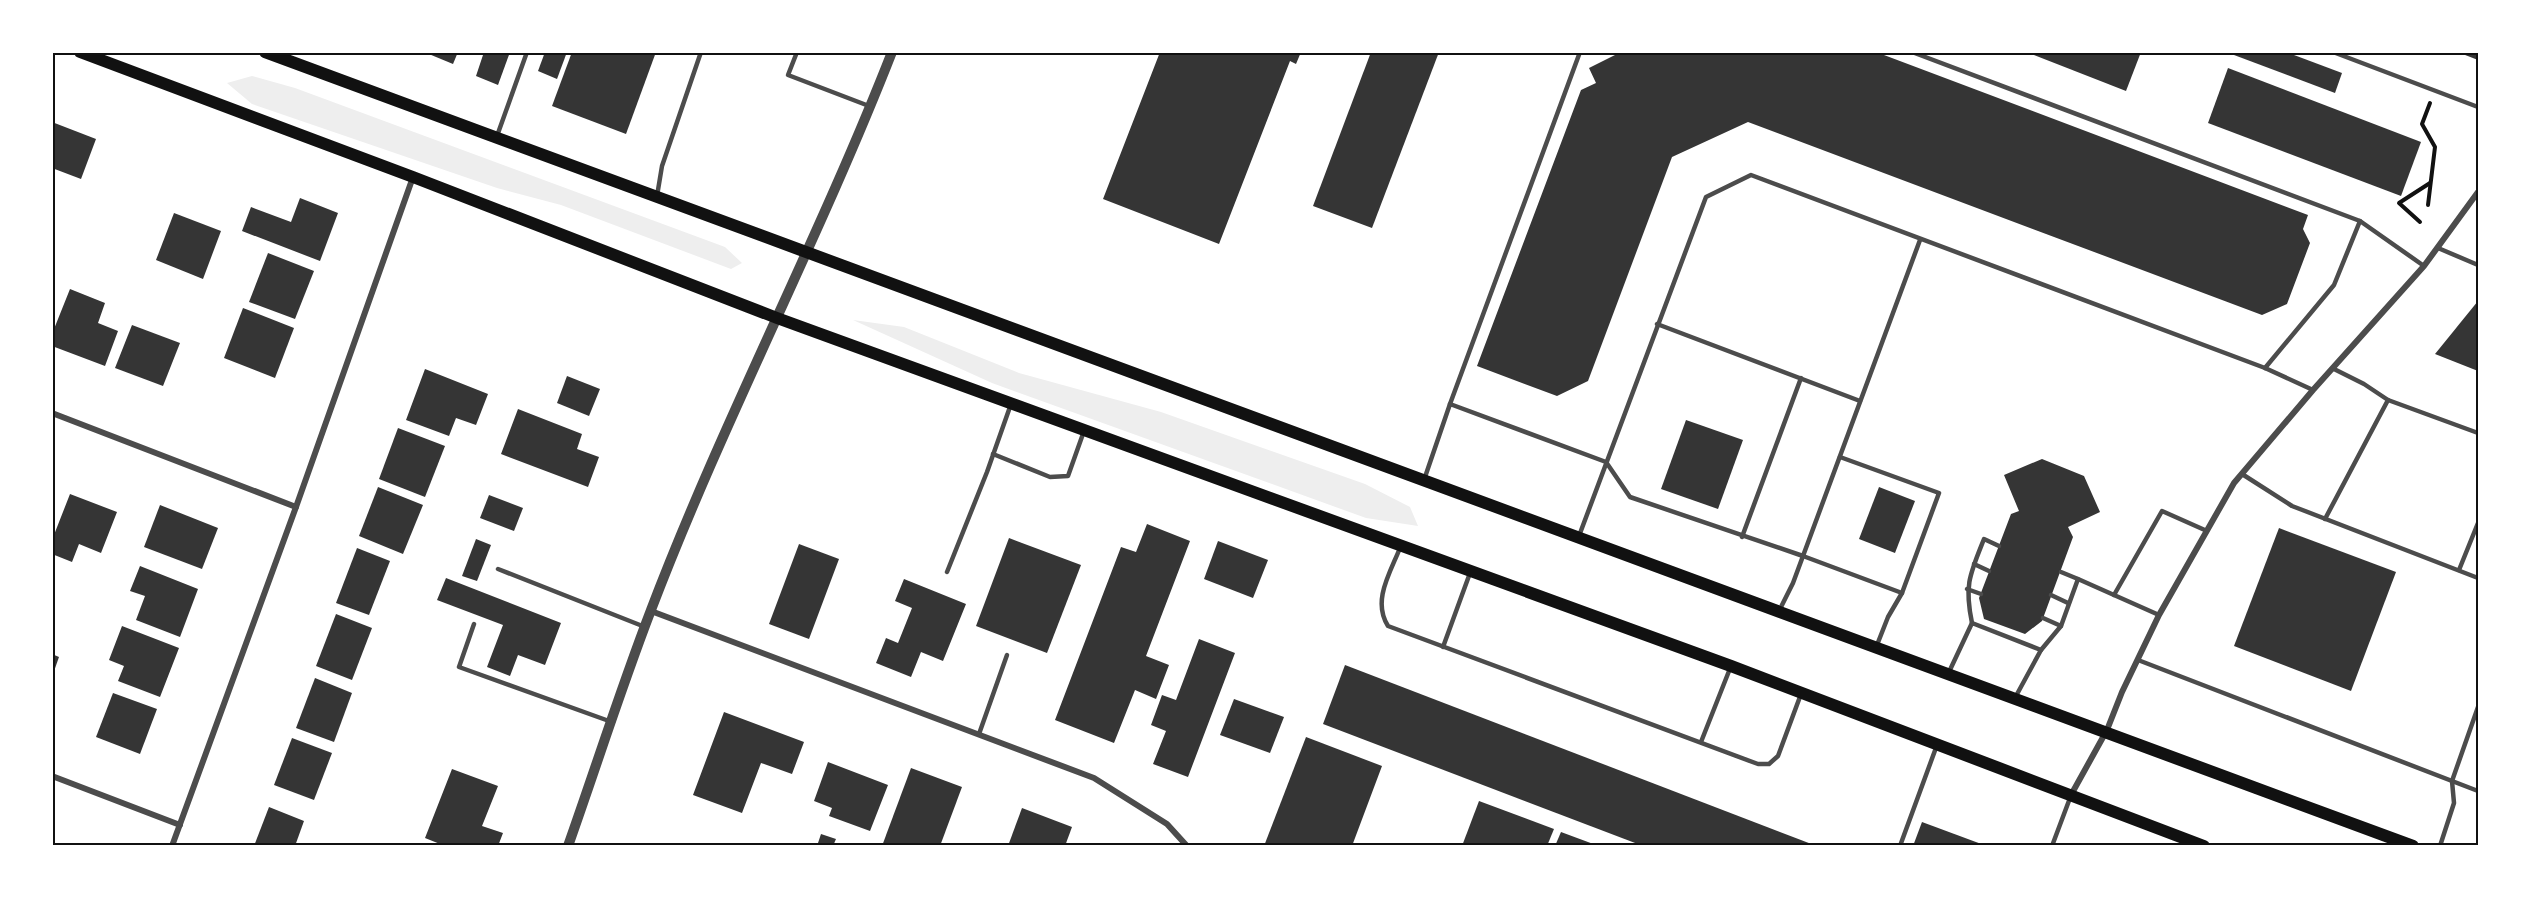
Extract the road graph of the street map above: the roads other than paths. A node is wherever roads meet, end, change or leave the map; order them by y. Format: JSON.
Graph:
{"nodes":[{"id":1,"x":80,"y":52,"type":"edge"},
{"id":2,"x":265,"y":52,"type":"edge"},
{"id":3,"x":527,"y":52,"type":"edge"},
{"id":4,"x":701,"y":52,"type":"edge"},
{"id":5,"x":797,"y":52,"type":"edge"},
{"id":6,"x":892,"y":52,"type":"edge"},
{"id":7,"x":1580,"y":52,"type":"edge"},
{"id":8,"x":1912,"y":52,"type":"edge"},
{"id":9,"x":2333,"y":52,"type":"edge"},
{"id":10,"x":2478,"y":106,"type":"edge"},
{"id":11,"x":870,"y":107,"type":"junction"},
{"id":12,"x":496,"y":138,"type":"junction"},
{"id":13,"x":413,"y":177,"type":"junction"},
{"id":14,"x":2478,"y":192,"type":"edge"},
{"id":15,"x":656,"y":199,"type":"junction"},
{"id":16,"x":2360,"y":221,"type":"junction"},
{"id":17,"x":1920,"y":240,"type":"junction"},
{"id":18,"x":2438,"y":248,"type":"junction"},
{"id":19,"x":806,"y":253,"type":"junction"},
{"id":20,"x":2478,"y":264,"type":"edge"},
{"id":21,"x":2424,"y":266,"type":"junction"},
{"id":22,"x":777,"y":318,"type":"junction"},
{"id":23,"x":1657,"y":324,"type":"junction"},
{"id":24,"x":2265,"y":368,"type":"junction"},
{"id":25,"x":2334,"y":369,"type":"junction"},
{"id":26,"x":1801,"y":378,"type":"junction"},
{"id":27,"x":2313,"y":390,"type":"junction"},
{"id":28,"x":2388,"y":400,"type":"junction"},
{"id":29,"x":1860,"y":401,"type":"junction"},
{"id":30,"x":1011,"y":404,"type":"junction"},
{"id":31,"x":1450,"y":404,"type":"junction"},
{"id":32,"x":52,"y":413,"type":"edge"},
{"id":33,"x":1084,"y":430,"type":"junction"},
{"id":34,"x":2478,"y":433,"type":"edge"},
{"id":35,"x":993,"y":454,"type":"junction"},
{"id":36,"x":1840,"y":457,"type":"junction"},
{"id":37,"x":1606,"y":462,"type":"junction"},
{"id":38,"x":2242,"y":474,"type":"junction"},
{"id":39,"x":1424,"y":480,"type":"junction"},
{"id":40,"x":296,"y":507,"type":"junction"},
{"id":41,"x":2325,"y":519,"type":"junction"},
{"id":42,"x":2478,"y":523,"type":"edge"},
{"id":43,"x":2207,"y":531,"type":"junction"},
{"id":44,"x":1579,"y":536,"type":"junction"},
{"id":45,"x":1742,"y":537,"type":"junction"},
{"id":46,"x":1401,"y":546,"type":"junction"},
{"id":47,"x":1999,"y":546,"type":"dead end"},
{"id":48,"x":1803,"y":556,"type":"junction"},
{"id":49,"x":1974,"y":564,"type":"junction"},
{"id":50,"x":498,"y":569,"type":"dead end"},
{"id":51,"x":1989,"y":570,"type":"dead end"},
{"id":52,"x":2459,"y":570,"type":"junction"},
{"id":53,"x":1470,"y":571,"type":"junction"},
{"id":54,"x":946,"y":572,"type":"dead end"},
{"id":55,"x":2061,"y":572,"type":"dead end"},
{"id":56,"x":2478,"y":578,"type":"edge"},
{"id":57,"x":2078,"y":579,"type":"junction"},
{"id":58,"x":1968,"y":589,"type":"junction"},
{"id":59,"x":1902,"y":593,"type":"junction"},
{"id":60,"x":1981,"y":594,"type":"dead end"},
{"id":61,"x":2051,"y":595,"type":"dead end"},
{"id":62,"x":2114,"y":595,"type":"junction"},
{"id":63,"x":2068,"y":603,"type":"junction"},
{"id":64,"x":1780,"y":609,"type":"junction"},
{"id":65,"x":651,"y":611,"type":"junction"},
{"id":66,"x":2159,"y":615,"type":"junction"},
{"id":67,"x":2043,"y":618,"type":"dead end"},
{"id":68,"x":1972,"y":623,"type":"junction"},
{"id":69,"x":474,"y":624,"type":"dead end"},
{"id":70,"x":2061,"y":626,"type":"junction"},
{"id":71,"x":645,"y":627,"type":"junction"},
{"id":72,"x":1877,"y":645,"type":"junction"},
{"id":73,"x":1443,"y":647,"type":"junction"},
{"id":74,"x":2041,"y":650,"type":"junction"},
{"id":75,"x":1007,"y":655,"type":"dead end"},
{"id":76,"x":2138,"y":660,"type":"junction"},
{"id":77,"x":1731,"y":666,"type":"junction"},
{"id":78,"x":1949,"y":672,"type":"junction"},
{"id":79,"x":1801,"y":693,"type":"junction"},
{"id":80,"x":2016,"y":697,"type":"junction"},
{"id":81,"x":2478,"y":707,"type":"edge"},
{"id":82,"x":612,"y":722,"type":"junction"},
{"id":83,"x":2107,"y":730,"type":"junction"},
{"id":84,"x":979,"y":734,"type":"junction"},
{"id":85,"x":1701,"y":742,"type":"junction"},
{"id":86,"x":1937,"y":746,"type":"junction"},
{"id":87,"x":52,"y":776,"type":"edge"},
{"id":88,"x":2452,"y":781,"type":"junction"},
{"id":89,"x":2478,"y":791,"type":"edge"},
{"id":90,"x":2071,"y":795,"type":"junction"},
{"id":91,"x":180,"y":825,"type":"junction"},
{"id":92,"x":172,"y":846,"type":"edge"},
{"id":93,"x":568,"y":846,"type":"edge"},
{"id":94,"x":1187,"y":846,"type":"edge"},
{"id":95,"x":1900,"y":846,"type":"edge"},
{"id":96,"x":2052,"y":846,"type":"edge"},
{"id":97,"x":2204,"y":846,"type":"edge"},
{"id":98,"x":2413,"y":846,"type":"edge"},
{"id":99,"x":2440,"y":846,"type":"edge"}],
"edges":[{"from":1,"to":13,"type":"main road"},
{"from":2,"to":12,"type":"main road"},
{"from":3,"to":12,"type":"lane"},
{"from":4,"to":15,"type":"lane"},
{"from":5,"to":11,"type":"lane"},
{"from":6,"to":11,"type":"street"},
{"from":7,"to":31,"type":"lane"},
{"from":8,"to":16,"type":"lane"},
{"from":9,"to":10,"type":"lane"},
{"from":11,"to":19,"type":"street"},
{"from":12,"to":15,"type":"main road"},
{"from":13,"to":22,"type":"main road"},
{"from":13,"to":40,"type":"street"},
{"from":14,"to":18,"type":"street"},
{"from":15,"to":19,"type":"main road"},
{"from":16,"to":21,"type":"lane"},
{"from":16,"to":24,"type":"lane"},
{"from":17,"to":23,"type":"lane"},
{"from":17,"to":24,"type":"lane"},
{"from":17,"to":29,"type":"lane"},
{"from":18,"to":20,"type":"lane"},
{"from":18,"to":21,"type":"street"},
{"from":19,"to":22,"type":"street"},
{"from":19,"to":39,"type":"main road"},
{"from":21,"to":25,"type":"street"},
{"from":22,"to":30,"type":"main road"},
{"from":22,"to":65,"type":"street"},
{"from":23,"to":26,"type":"lane"},
{"from":23,"to":37,"type":"lane"},
{"from":24,"to":27,"type":"lane"},
{"from":25,"to":27,"type":"street"},
{"from":25,"to":28,"type":"lane"},
{"from":26,"to":29,"type":"lane"},
{"from":26,"to":45,"type":"lane"},
{"from":27,"to":38,"type":"street"},
{"from":28,"to":34,"type":"lane"},
{"from":28,"to":41,"type":"lane"},
{"from":29,"to":36,"type":"lane"},
{"from":30,"to":33,"type":"main road"},
{"from":30,"to":35,"type":"lane"},
{"from":31,"to":37,"type":"lane"},
{"from":31,"to":39,"type":"lane"},
{"from":32,"to":40,"type":"street"},
{"from":33,"to":35,"type":"lane"},
{"from":33,"to":46,"type":"main road"},
{"from":35,"to":54,"type":"lane"},
{"from":36,"to":48,"type":"lane"},
{"from":36,"to":59,"type":"lane"},
{"from":37,"to":44,"type":"lane"},
{"from":37,"to":45,"type":"lane"},
{"from":38,"to":41,"type":"lane"},
{"from":38,"to":43,"type":"street"},
{"from":39,"to":44,"type":"main road"},
{"from":40,"to":91,"type":"street"},
{"from":41,"to":52,"type":"lane"},
{"from":42,"to":52,"type":"lane"},
{"from":43,"to":62,"type":"lane"},
{"from":43,"to":66,"type":"street"},
{"from":44,"to":64,"type":"main road"},
{"from":45,"to":48,"type":"lane"},
{"from":46,"to":53,"type":"main road"},
{"from":46,"to":73,"type":"lane"},
{"from":47,"to":49,"type":"lane"},
{"from":48,"to":59,"type":"lane"},
{"from":48,"to":64,"type":"lane"},
{"from":49,"to":51,"type":"lane"},
{"from":49,"to":58,"type":"lane"},
{"from":50,"to":71,"type":"lane"},
{"from":52,"to":56,"type":"lane"},
{"from":53,"to":73,"type":"lane"},
{"from":53,"to":77,"type":"main road"},
{"from":55,"to":57,"type":"lane"},
{"from":57,"to":62,"type":"lane"},
{"from":57,"to":63,"type":"lane"},
{"from":58,"to":60,"type":"lane"},
{"from":58,"to":68,"type":"lane"},
{"from":59,"to":72,"type":"lane"},
{"from":61,"to":63,"type":"lane"},
{"from":62,"to":66,"type":"lane"},
{"from":63,"to":70,"type":"lane"},
{"from":64,"to":72,"type":"main road"},
{"from":65,"to":71,"type":"street"},
{"from":65,"to":84,"type":"street"},
{"from":66,"to":76,"type":"street"},
{"from":67,"to":70,"type":"lane"},
{"from":68,"to":74,"type":"lane"},
{"from":68,"to":78,"type":"lane"},
{"from":69,"to":82,"type":"lane"},
{"from":70,"to":74,"type":"lane"},
{"from":71,"to":82,"type":"street"},
{"from":72,"to":78,"type":"main road"},
{"from":73,"to":85,"type":"lane"},
{"from":74,"to":80,"type":"lane"},
{"from":75,"to":84,"type":"lane"},
{"from":76,"to":83,"type":"street"},
{"from":76,"to":88,"type":"lane"},
{"from":77,"to":79,"type":"main road"},
{"from":77,"to":85,"type":"lane"},
{"from":78,"to":80,"type":"main road"},
{"from":79,"to":85,"type":"lane"},
{"from":79,"to":86,"type":"main road"},
{"from":80,"to":83,"type":"main road"},
{"from":81,"to":88,"type":"lane"},
{"from":82,"to":93,"type":"street"},
{"from":83,"to":90,"type":"street"},
{"from":83,"to":98,"type":"main road"},
{"from":84,"to":94,"type":"street"},
{"from":86,"to":90,"type":"main road"},
{"from":86,"to":95,"type":"lane"},
{"from":87,"to":91,"type":"street"},
{"from":88,"to":89,"type":"lane"},
{"from":88,"to":99,"type":"lane"},
{"from":90,"to":96,"type":"lane"},
{"from":90,"to":97,"type":"main road"},
{"from":91,"to":92,"type":"street"}]}
